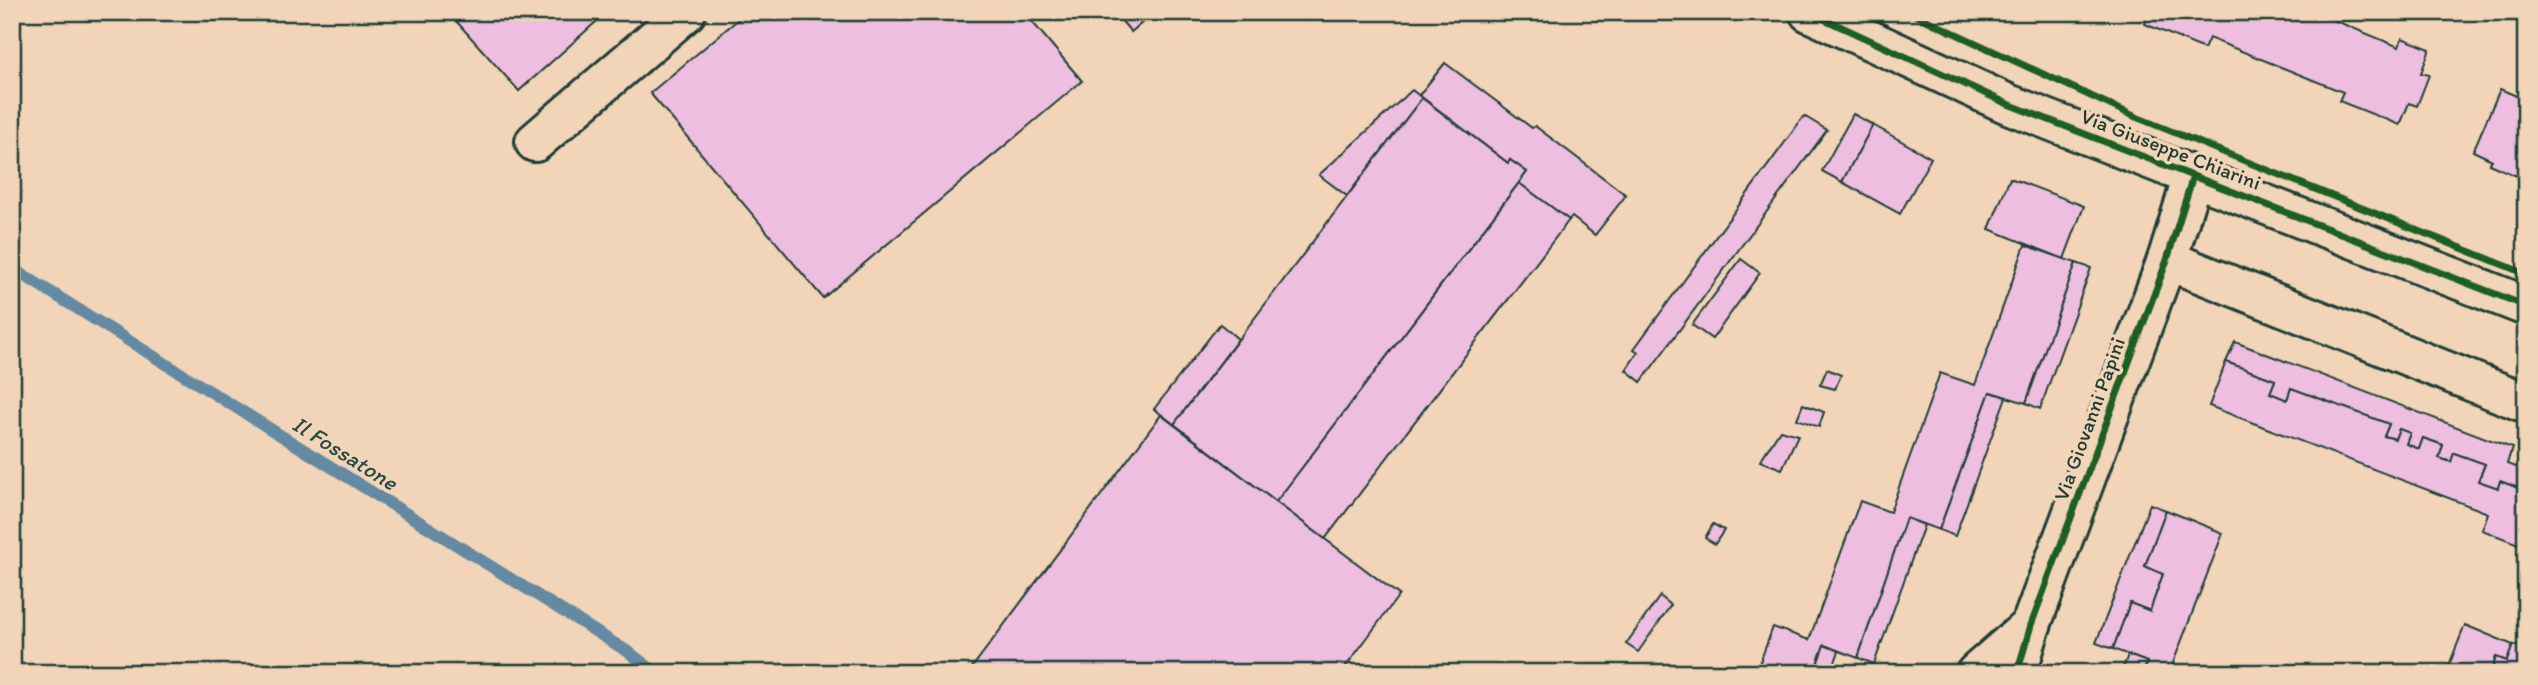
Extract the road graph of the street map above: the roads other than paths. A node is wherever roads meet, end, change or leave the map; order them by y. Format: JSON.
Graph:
{"nodes":[{"id":1,"x":686,"y":12,"type":"edge"},
{"id":2,"x":1809,"y":12,"type":"edge"},
{"id":3,"x":535,"y":142,"type":"dead end"},
{"id":4,"x":2193,"y":176,"type":"junction"},
{"id":5,"x":2167,"y":260,"type":"junction"},
{"id":6,"x":2526,"y":306,"type":"edge"},
{"id":7,"x":2526,"y":403,"type":"edge"},
{"id":8,"x":2031,"y":625,"type":"junction"},
{"id":9,"x":1976,"y":673,"type":"edge"},
{"id":10,"x":2017,"y":673,"type":"edge"}],
"edges":[{"from":1,"to":3,"type":"street"},
{"from":2,"to":4,"type":"street","name":"Via Giuseppe Chiarini"},
{"from":4,"to":5,"type":"street","name":"Via Giovanni Papini"},
{"from":4,"to":6,"type":"street","name":"Via Giuseppe Chiarini"},
{"from":5,"to":7,"type":"street"},
{"from":5,"to":8,"type":"street","name":"Via Giovanni Papini"},
{"from":8,"to":9,"type":"street"},
{"from":8,"to":10,"type":"street","name":"Via Giovanni Papini"}]}
